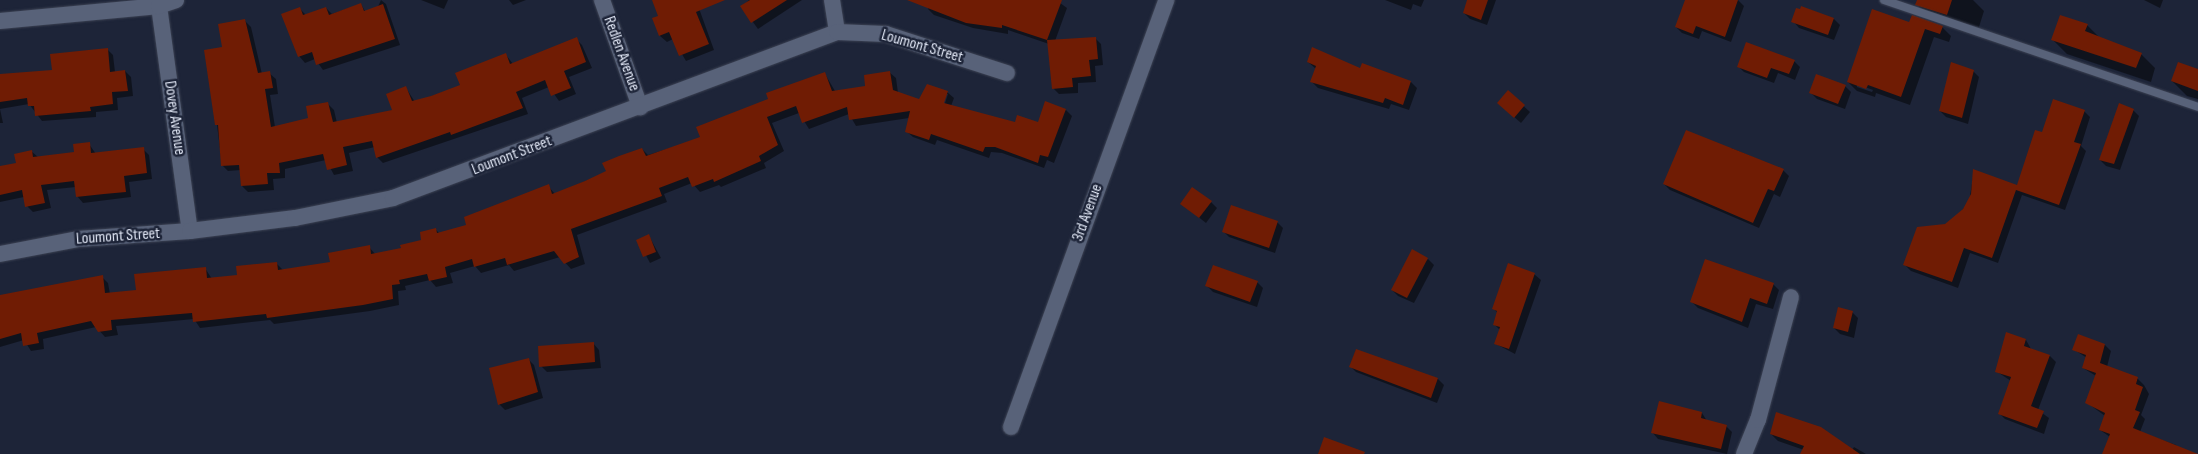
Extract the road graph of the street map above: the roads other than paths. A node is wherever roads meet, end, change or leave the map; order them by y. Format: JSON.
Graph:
{"nodes":[{"id":1,"x":176,"y":0,"type":"edge"},
{"id":2,"x":602,"y":0,"type":"edge"},
{"id":3,"x":832,"y":0,"type":"edge"},
{"id":4,"x":1166,"y":0,"type":"edge"},
{"id":5,"x":1884,"y":0,"type":"edge"},
{"id":6,"x":159,"y":6,"type":"junction"},
{"id":7,"x":0,"y":21,"type":"edge"},
{"id":8,"x":837,"y":32,"type":"junction"},
{"id":9,"x":1007,"y":73,"type":"dead end"},
{"id":10,"x":640,"y":107,"type":"junction"},
{"id":11,"x":2198,"y":107,"type":"edge"},
{"id":12,"x":190,"y":231,"type":"junction"},
{"id":13,"x":0,"y":254,"type":"edge"},
{"id":14,"x":1791,"y":297,"type":"dead end"},
{"id":15,"x":1011,"y":427,"type":"dead end"},
{"id":16,"x":1744,"y":454,"type":"edge"}],
"edges":[{"from":1,"to":6,"type":"street"},
{"from":2,"to":10,"type":"street","name":"Redlen Avenue"},
{"from":3,"to":8,"type":"street"},
{"from":4,"to":15,"type":"street","name":"3rd Avenue"},
{"from":5,"to":11,"type":"lane"},
{"from":6,"to":7,"type":"street"},
{"from":6,"to":12,"type":"street","name":"Dovey Avenue"},
{"from":8,"to":9,"type":"street","name":"Loumont Street"},
{"from":8,"to":10,"type":"street","name":"Loumont Street"},
{"from":10,"to":12,"type":"street","name":"Loumont Street"},
{"from":12,"to":13,"type":"street","name":"Loumont Street"},
{"from":14,"to":16,"type":"street"}]}
